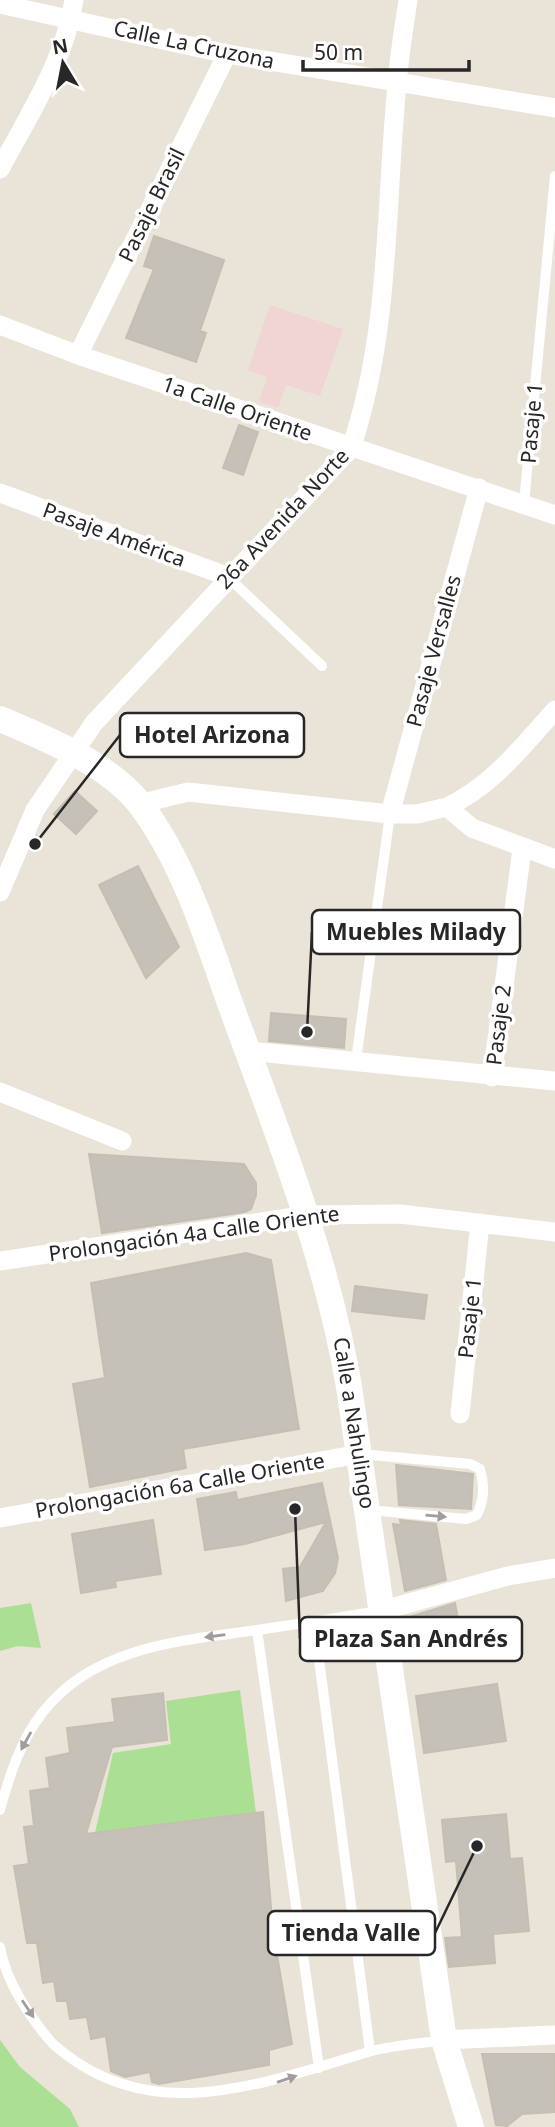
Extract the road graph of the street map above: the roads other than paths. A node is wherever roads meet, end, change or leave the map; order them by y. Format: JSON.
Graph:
{"nodes":[{"id":1,"x":408,"y":0,"type":"edge"},
{"id":2,"x":0,"y":4,"type":"edge"},
{"id":3,"x":72,"y":9,"type":"edge"},
{"id":4,"x":227,"y":54,"type":"junction"},
{"id":5,"x":397,"y":84,"type":"junction"},
{"id":6,"x":555,"y":108,"type":"edge"},
{"id":7,"x":0,"y":169,"type":"edge"},
{"id":8,"x":555,"y":176,"type":"edge"},
{"id":9,"x":0,"y":325,"type":"edge"},
{"id":10,"x":78,"y":355,"type":"junction"},
{"id":11,"x":351,"y":448,"type":"junction"},
{"id":12,"x":479,"y":488,"type":"junction"},
{"id":13,"x":0,"y":493,"type":"edge"},
{"id":14,"x":524,"y":503,"type":"junction"},
{"id":15,"x":555,"y":515,"type":"edge"},
{"id":16,"x":229,"y":577,"type":"junction"},
{"id":17,"x":322,"y":666,"type":"dead end"},
{"id":18,"x":0,"y":696,"type":"edge"},
{"id":19,"x":555,"y":710,"type":"edge"},
{"id":20,"x":5,"y":721,"type":"edge"},
{"id":21,"x":72,"y":752,"type":"junction"},
{"id":22,"x":139,"y":804,"type":"junction"},
{"id":23,"x":447,"y":807,"type":"junction"},
{"id":24,"x":390,"y":814,"type":"junction"},
{"id":25,"x":522,"y":849,"type":"junction"},
{"id":26,"x":555,"y":859,"type":"edge"},
{"id":27,"x":0,"y":891,"type":"edge"},
{"id":28,"x":248,"y":1051,"type":"junction"},
{"id":29,"x":356,"y":1060,"type":"junction"},
{"id":30,"x":492,"y":1077,"type":"junction"},
{"id":31,"x":555,"y":1081,"type":"edge"},
{"id":32,"x":0,"y":1092,"type":"edge"},
{"id":33,"x":122,"y":1141,"type":"dead end"},
{"id":34,"x":308,"y":1215,"type":"junction"},
{"id":35,"x":480,"y":1223,"type":"junction"},
{"id":36,"x":555,"y":1232,"type":"edge"},
{"id":37,"x":0,"y":1261,"type":"edge"},
{"id":38,"x":460,"y":1414,"type":"dead end"},
{"id":39,"x":360,"y":1454,"type":"junction"},
{"id":40,"x":368,"y":1510,"type":"junction"},
{"id":41,"x":0,"y":1518,"type":"edge"},
{"id":42,"x":555,"y":1568,"type":"edge"},
{"id":43,"x":380,"y":1611,"type":"junction"},
{"id":44,"x":314,"y":1621,"type":"junction"},
{"id":45,"x":257,"y":1630,"type":"junction"},
{"id":46,"x":0,"y":1810,"type":"edge"},
{"id":47,"x":0,"y":1947,"type":"edge"},
{"id":48,"x":1,"y":1960,"type":"edge"},
{"id":49,"x":555,"y":2035,"type":"edge"},
{"id":50,"x":444,"y":2040,"type":"junction"},
{"id":51,"x":370,"y":2052,"type":"junction"},
{"id":52,"x":319,"y":2067,"type":"junction"},
{"id":53,"x":142,"y":2101,"type":"dead end"},
{"id":54,"x":167,"y":2104,"type":"dead end"},
{"id":55,"x":471,"y":2127,"type":"edge"}],
"edges":[{"from":1,"to":5,"type":"street","name":"26a Avenida Norte"},
{"from":2,"to":3,"type":"street","name":"Calle La Cruzona"},
{"from":3,"to":4,"type":"street","name":"Calle La Cruzona"},
{"from":3,"to":7,"type":"street"},
{"from":4,"to":5,"type":"street","name":"Calle La Cruzona"},
{"from":4,"to":10,"type":"street","name":"Pasaje Brasil"},
{"from":5,"to":6,"type":"street","name":"Calle La Cruzona"},
{"from":5,"to":11,"type":"street","name":"26a Avenida Norte"},
{"from":8,"to":14,"type":"lane","name":"Pasaje 1"},
{"from":9,"to":10,"type":"street","name":"1a Calle Oriente"},
{"from":10,"to":11,"type":"street","name":"1a Calle Oriente"},
{"from":11,"to":12,"type":"street","name":"1a Calle Oriente"},
{"from":11,"to":16,"type":"street","name":"26a Avenida Norte"},
{"from":12,"to":14,"type":"street","name":"1a Calle Oriente"},
{"from":12,"to":24,"type":"street","name":"Pasaje Versalles"},
{"from":13,"to":16,"type":"street","name":"Pasaje América"},
{"from":14,"to":15,"type":"street","name":"1a Calle Oriente"},
{"from":16,"to":17,"type":"lane"},
{"from":16,"to":21,"type":"street","name":"26a Avenida Norte"},
{"from":18,"to":20,"type":"street"},
{"from":19,"to":23,"type":"street"},
{"from":20,"to":21,"type":"street","name":"Calle a Nahulingo"},
{"from":21,"to":22,"type":"street","name":"Calle a Nahulingo"},
{"from":21,"to":27,"type":"street","name":"26a Avenida Norte"},
{"from":22,"to":24,"type":"street"},
{"from":22,"to":28,"type":"street","name":"Calle a Nahulingo"},
{"from":23,"to":24,"type":"street"},
{"from":23,"to":25,"type":"street"},
{"from":24,"to":29,"type":"lane"},
{"from":25,"to":26,"type":"street"},
{"from":25,"to":30,"type":"street","name":"Pasaje 2"},
{"from":28,"to":29,"type":"street"},
{"from":28,"to":34,"type":"street","name":"Calle a Nahulingo"},
{"from":29,"to":30,"type":"street"},
{"from":30,"to":31,"type":"street"},
{"from":32,"to":33,"type":"street"},
{"from":34,"to":35,"type":"street","name":"Prolongación 4a Calle Oriente"},
{"from":34,"to":37,"type":"street","name":"Prolongación 4a Calle Oriente"},
{"from":34,"to":39,"type":"street","name":"Calle a Nahulingo"},
{"from":35,"to":36,"type":"street","name":"Prolongación 4a Calle Oriente"},
{"from":35,"to":38,"type":"street","name":"Pasaje 1"},
{"from":39,"to":40,"type":"street","name":"Calle a Nahulingo"},
{"from":40,"to":39,"type":"lane","one_way":true},
{"from":39,"to":41,"type":"street","name":"Prolongación 6a Calle Oriente"},
{"from":40,"to":43,"type":"street","name":"Calle a Nahulingo"},
{"from":42,"to":43,"type":"street"},
{"from":43,"to":44,"type":"lane"},
{"from":43,"to":50,"type":"street","name":"Calle a Nahulingo"},
{"from":44,"to":45,"type":"lane"},
{"from":44,"to":51,"type":"lane"},
{"from":45,"to":46,"type":"lane","one_way":true},
{"from":45,"to":52,"type":"lane"},
{"from":47,"to":48,"type":"lane"},
{"from":48,"to":53,"type":"lane","one_way":true},
{"from":49,"to":50,"type":"street"},
{"from":50,"to":51,"type":"lane"},
{"from":50,"to":55,"type":"street","name":"Calle a Nahulingo"},
{"from":51,"to":52,"type":"lane"},
{"from":54,"to":52,"type":"lane","one_way":true}]}
